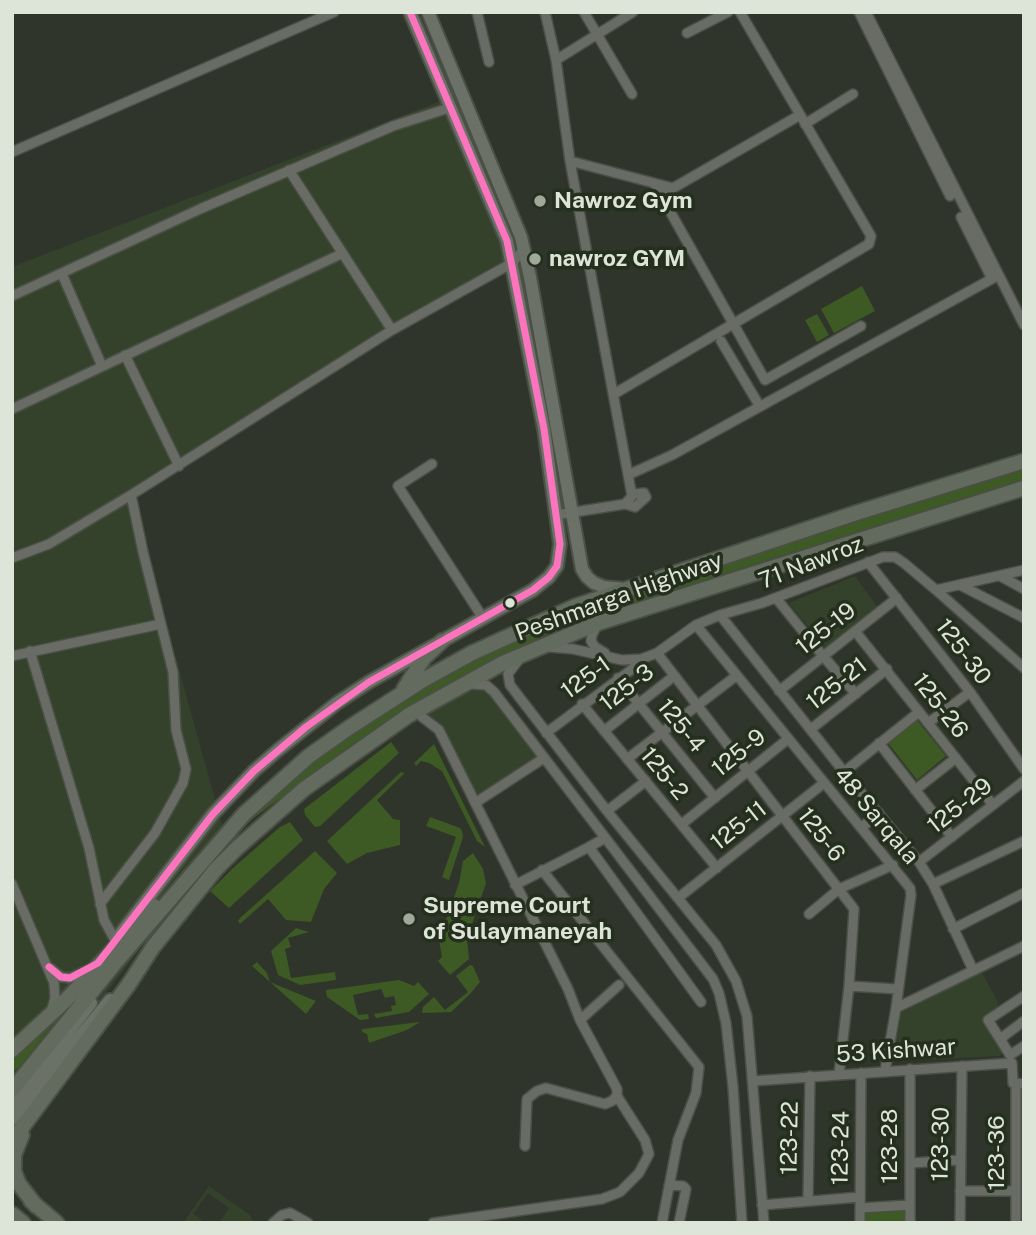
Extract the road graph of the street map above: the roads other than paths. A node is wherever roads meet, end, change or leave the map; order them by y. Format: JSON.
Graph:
{"nodes":[{"id":1,"x":334,"y":12,"type":"edge"},
{"id":2,"x":410,"y":12,"type":"edge"},
{"id":3,"x":428,"y":12,"type":"edge"},
{"id":4,"x":477,"y":12,"type":"edge"},
{"id":5,"x":545,"y":12,"type":"edge"},
{"id":6,"x":584,"y":12,"type":"edge"},
{"id":7,"x":633,"y":12,"type":"edge"},
{"id":8,"x":728,"y":12,"type":"edge"},
{"id":9,"x":740,"y":12,"type":"edge"},
{"id":10,"x":859,"y":12,"type":"edge"},
{"id":11,"x":866,"y":12,"type":"edge"},
{"id":12,"x":714,"y":15,"type":"edge"},
{"id":13,"x":687,"y":33,"type":"dead end"},
{"id":14,"x":597,"y":34,"type":"junction"},
{"id":15,"x":556,"y":60,"type":"junction"},
{"id":16,"x":489,"y":62,"type":"dead end"},
{"id":17,"x":632,"y":94,"type":"dead end"},
{"id":18,"x":853,"y":94,"type":"dead end"},
{"id":19,"x":449,"y":108,"type":"junction"},
{"id":20,"x":802,"y":119,"type":"junction"},
{"id":21,"x":12,"y":152,"type":"edge"},
{"id":22,"x":570,"y":161,"type":"junction"},
{"id":23,"x":289,"y":170,"type":"junction"},
{"id":24,"x":654,"y":183,"type":"junction"},
{"id":25,"x":673,"y":188,"type":"junction"},
{"id":26,"x":661,"y":195,"type":"junction"},
{"id":27,"x":507,"y":241,"type":"junction"},
{"id":28,"x":522,"y":243,"type":"junction"},
{"id":29,"x":341,"y":254,"type":"junction"},
{"id":30,"x":512,"y":263,"type":"junction"},
{"id":31,"x":62,"y":274,"type":"junction"},
{"id":32,"x":994,"y":277,"type":"junction"},
{"id":33,"x":531,"y":281,"type":"junction"},
{"id":34,"x":517,"y":287,"type":"junction"},
{"id":35,"x":12,"y":296,"type":"edge"},
{"id":36,"x":733,"y":324,"type":"junction"},
{"id":37,"x":1024,"y":325,"type":"edge"},
{"id":38,"x":861,"y":326,"type":"dead end"},
{"id":39,"x":392,"y":330,"type":"junction"},
{"id":40,"x":721,"y":341,"type":"dead end"},
{"id":41,"x":125,"y":355,"type":"junction"},
{"id":42,"x":102,"y":366,"type":"junction"},
{"id":43,"x":614,"y":394,"type":"junction"},
{"id":44,"x":760,"y":405,"type":"junction"},
{"id":45,"x":12,"y":409,"type":"edge"},
{"id":46,"x":1024,"y":455,"type":"edge"},
{"id":47,"x":1024,"y":461,"type":"edge"},
{"id":48,"x":432,"y":464,"type":"dead end"},
{"id":49,"x":179,"y":466,"type":"junction"},
{"id":50,"x":993,"y":471,"type":"junction"},
{"id":51,"x":628,"y":475,"type":"junction"},
{"id":52,"x":1024,"y":489,"type":"edge"},
{"id":53,"x":131,"y":495,"type":"junction"},
{"id":54,"x":645,"y":495,"type":"dead end"},
{"id":55,"x":629,"y":500,"type":"junction"},
{"id":56,"x":573,"y":512,"type":"junction"},
{"id":57,"x":556,"y":515,"type":"junction"},
{"id":58,"x":12,"y":558,"type":"edge"},
{"id":59,"x":868,"y":562,"type":"junction"},
{"id":60,"x":1024,"y":570,"type":"edge"},
{"id":61,"x":1000,"y":576,"type":"junction"},
{"id":62,"x":960,"y":585,"type":"junction"},
{"id":63,"x":624,"y":589,"type":"junction"},
{"id":64,"x":1024,"y":589,"type":"edge"},
{"id":65,"x":936,"y":590,"type":"junction"},
{"id":66,"x":776,"y":597,"type":"junction"},
{"id":67,"x":897,"y":598,"type":"junction"},
{"id":68,"x":720,"y":615,"type":"junction"},
{"id":69,"x":483,"y":618,"type":"junction"},
{"id":70,"x":1024,"y":618,"type":"edge"},
{"id":71,"x":598,"y":623,"type":"junction"},
{"id":72,"x":161,"y":624,"type":"junction"},
{"id":73,"x":696,"y":625,"type":"junction"},
{"id":74,"x":855,"y":631,"type":"junction"},
{"id":75,"x":442,"y":641,"type":"junction"},
{"id":76,"x":538,"y":647,"type":"junction"},
{"id":77,"x":30,"y":651,"type":"junction"},
{"id":78,"x":523,"y":654,"type":"junction"},
{"id":79,"x":653,"y":654,"type":"junction"},
{"id":80,"x":12,"y":656,"type":"edge"},
{"id":81,"x":823,"y":656,"type":"junction"},
{"id":82,"x":617,"y":659,"type":"junction"},
{"id":83,"x":1024,"y":668,"type":"edge"},
{"id":84,"x":887,"y":670,"type":"junction"},
{"id":85,"x":622,"y":675,"type":"junction"},
{"id":86,"x":674,"y":676,"type":"junction"},
{"id":87,"x":736,"y":676,"type":"junction"},
{"id":88,"x":469,"y":685,"type":"junction"},
{"id":89,"x":779,"y":691,"type":"junction"},
{"id":90,"x":970,"y":692,"type":"junction"},
{"id":91,"x":856,"y":694,"type":"junction"},
{"id":92,"x":396,"y":697,"type":"junction"},
{"id":93,"x":582,"y":704,"type":"junction"},
{"id":94,"x":639,"y":704,"type":"junction"},
{"id":95,"x":698,"y":706,"type":"junction"},
{"id":96,"x":919,"y":712,"type":"junction"},
{"id":97,"x":422,"y":717,"type":"junction"},
{"id":98,"x":536,"y":719,"type":"junction"},
{"id":99,"x":928,"y":723,"type":"junction"},
{"id":100,"x":522,"y":729,"type":"junction"},
{"id":101,"x":811,"y":729,"type":"junction"},
{"id":102,"x":604,"y":731,"type":"junction"},
{"id":103,"x":546,"y":733,"type":"junction"},
{"id":104,"x":662,"y":733,"type":"junction"},
{"id":105,"x":788,"y":739,"type":"junction"},
{"id":106,"x":879,"y":743,"type":"junction"},
{"id":107,"x":544,"y":758,"type":"junction"},
{"id":108,"x":956,"y":758,"type":"junction"},
{"id":109,"x":627,"y":759,"type":"junction"},
{"id":110,"x":1024,"y":769,"type":"edge"},
{"id":111,"x":748,"y":771,"type":"junction"},
{"id":112,"x":844,"y":772,"type":"junction"},
{"id":113,"x":646,"y":781,"type":"junction"},
{"id":114,"x":1024,"y":781,"type":"edge"},
{"id":115,"x":824,"y":783,"type":"junction"},
{"id":116,"x":915,"y":790,"type":"junction"},
{"id":117,"x":715,"y":797,"type":"junction"},
{"id":118,"x":475,"y":803,"type":"junction"},
{"id":119,"x":993,"y":805,"type":"junction"},
{"id":120,"x":607,"y":809,"type":"junction"},
{"id":121,"x":879,"y":813,"type":"junction"},
{"id":122,"x":783,"y":816,"type":"junction"},
{"id":123,"x":682,"y":824,"type":"junction"},
{"id":124,"x":862,"y":827,"type":"junction"},
{"id":125,"x":227,"y":833,"type":"junction"},
{"id":126,"x":952,"y":837,"type":"junction"},
{"id":127,"x":605,"y":838,"type":"junction"},
{"id":128,"x":1024,"y":841,"type":"edge"},
{"id":129,"x":589,"y":847,"type":"junction"},
{"id":130,"x":237,"y":848,"type":"junction"},
{"id":131,"x":919,"y":862,"type":"junction"},
{"id":132,"x":894,"y":865,"type":"junction"},
{"id":133,"x":717,"y":868,"type":"junction"},
{"id":134,"x":542,"y":870,"type":"junction"},
{"id":135,"x":12,"y":884,"type":"edge"},
{"id":136,"x":933,"y":884,"type":"junction"},
{"id":137,"x":515,"y":885,"type":"junction"},
{"id":138,"x":839,"y":889,"type":"junction"},
{"id":139,"x":1024,"y":893,"type":"edge"},
{"id":140,"x":678,"y":898,"type":"junction"},
{"id":141,"x":100,"y":904,"type":"junction"},
{"id":142,"x":164,"y":908,"type":"junction"},
{"id":143,"x":809,"y":914,"type":"dead end"},
{"id":144,"x":953,"y":929,"type":"junction"},
{"id":145,"x":115,"y":940,"type":"junction"},
{"id":146,"x":1024,"y":946,"type":"edge"},
{"id":147,"x":98,"y":963,"type":"junction"},
{"id":148,"x":49,"y":967,"type":"junction"},
{"id":149,"x":973,"y":970,"type":"junction"},
{"id":150,"x":619,"y":985,"type":"dead end"},
{"id":151,"x":849,"y":986,"type":"junction"},
{"id":152,"x":897,"y":989,"type":"junction"},
{"id":153,"x":1024,"y":996,"type":"edge"},
{"id":154,"x":701,"y":1002,"type":"dead end"},
{"id":155,"x":896,"y":1008,"type":"junction"},
{"id":156,"x":50,"y":1015,"type":"junction"},
{"id":157,"x":580,"y":1020,"type":"junction"},
{"id":158,"x":1024,"y":1021,"type":"edge"},
{"id":159,"x":1000,"y":1039,"type":"junction"},
{"id":160,"x":1023,"y":1048,"type":"edge"},
{"id":161,"x":12,"y":1050,"type":"edge"},
{"id":162,"x":1009,"y":1059,"type":"junction"},
{"id":163,"x":962,"y":1066,"type":"junction"},
{"id":164,"x":910,"y":1069,"type":"junction"},
{"id":165,"x":28,"y":1070,"type":"junction"},
{"id":166,"x":885,"y":1071,"type":"junction"},
{"id":167,"x":861,"y":1073,"type":"junction"},
{"id":168,"x":839,"y":1074,"type":"junction"},
{"id":169,"x":810,"y":1076,"type":"junction"},
{"id":170,"x":12,"y":1080,"type":"edge"},
{"id":171,"x":753,"y":1081,"type":"junction"},
{"id":172,"x":1020,"y":1084,"type":"edge"},
{"id":173,"x":12,"y":1090,"type":"edge"},
{"id":174,"x":617,"y":1096,"type":"junction"},
{"id":175,"x":16,"y":1115,"type":"edge"},
{"id":176,"x":12,"y":1136,"type":"edge"},
{"id":177,"x":12,"y":1141,"type":"edge"},
{"id":178,"x":526,"y":1146,"type":"dead end"},
{"id":179,"x":960,"y":1160,"type":"junction"},
{"id":180,"x":910,"y":1163,"type":"junction"},
{"id":181,"x":1024,"y":1172,"type":"edge"},
{"id":182,"x":12,"y":1185,"type":"edge"},
{"id":183,"x":668,"y":1185,"type":"junction"},
{"id":184,"x":1016,"y":1186,"type":"junction"},
{"id":185,"x":960,"y":1191,"type":"junction"},
{"id":186,"x":860,"y":1197,"type":"junction"},
{"id":187,"x":808,"y":1201,"type":"junction"},
{"id":188,"x":762,"y":1205,"type":"junction"},
{"id":189,"x":910,"y":1205,"type":"junction"},
{"id":190,"x":36,"y":1206,"type":"junction"},
{"id":191,"x":860,"y":1208,"type":"junction"},
{"id":192,"x":12,"y":1214,"type":"edge"},
{"id":193,"x":23,"y":1223,"type":"edge"},
{"id":194,"x":57,"y":1223,"type":"edge"},
{"id":195,"x":273,"y":1223,"type":"edge"},
{"id":196,"x":308,"y":1223,"type":"edge"},
{"id":197,"x":433,"y":1223,"type":"edge"},
{"id":198,"x":662,"y":1223,"type":"edge"},
{"id":199,"x":679,"y":1223,"type":"edge"},
{"id":200,"x":742,"y":1223,"type":"edge"},
{"id":201,"x":764,"y":1223,"type":"edge"},
{"id":202,"x":859,"y":1223,"type":"edge"},
{"id":203,"x":910,"y":1223,"type":"edge"},
{"id":204,"x":960,"y":1223,"type":"edge"},
{"id":205,"x":1016,"y":1223,"type":"edge"}],
"edges":[{"from":1,"to":21,"type":"street"},
{"from":2,"to":19,"type":"main road"},
{"from":3,"to":28,"type":"main road"},
{"from":4,"to":16,"type":"street"},
{"from":5,"to":15,"type":"street"},
{"from":6,"to":14,"type":"street"},
{"from":7,"to":14,"type":"street"},
{"from":8,"to":12,"type":"street"},
{"from":9,"to":20,"type":"street"},
{"from":10,"to":32,"type":"street"},
{"from":11,"to":32,"type":"street"},
{"from":12,"to":13,"type":"street"},
{"from":14,"to":15,"type":"street"},
{"from":14,"to":17,"type":"street"},
{"from":15,"to":22,"type":"street"},
{"from":18,"to":20,"type":"street"},
{"from":19,"to":23,"type":"street"},
{"from":19,"to":27,"type":"main road"},
{"from":20,"to":25,"type":"street"},
{"from":20,"to":36,"type":"street"},
{"from":22,"to":24,"type":"street"},
{"from":22,"to":43,"type":"street"},
{"from":23,"to":29,"type":"street"},
{"from":23,"to":31,"type":"street"},
{"from":24,"to":25,"type":"street"},
{"from":24,"to":26,"type":"street"},
{"from":25,"to":26,"type":"street"},
{"from":26,"to":36,"type":"street"},
{"from":27,"to":28,"type":"main road"},
{"from":27,"to":30,"type":"main road"},
{"from":28,"to":30,"type":"street"},
{"from":28,"to":33,"type":"main road"},
{"from":29,"to":39,"type":"street"},
{"from":29,"to":41,"type":"street"},
{"from":30,"to":33,"type":"street"},
{"from":30,"to":34,"type":"main road"},
{"from":30,"to":39,"type":"street"},
{"from":31,"to":35,"type":"street"},
{"from":31,"to":42,"type":"street"},
{"from":32,"to":37,"type":"street"},
{"from":32,"to":44,"type":"street"},
{"from":33,"to":34,"type":"main road"},
{"from":33,"to":56,"type":"main road"},
{"from":34,"to":57,"type":"main road"},
{"from":36,"to":38,"type":"street"},
{"from":36,"to":43,"type":"street"},
{"from":39,"to":49,"type":"street"},
{"from":40,"to":44,"type":"street"},
{"from":41,"to":42,"type":"street"},
{"from":41,"to":49,"type":"street"},
{"from":42,"to":45,"type":"street"},
{"from":43,"to":51,"type":"street"},
{"from":44,"to":51,"type":"street"},
{"from":46,"to":50,"type":"highway"},
{"from":47,"to":50,"type":"highway","name":"Peshmarga Highway"},
{"from":48,"to":69,"type":"street"},
{"from":49,"to":53,"type":"street"},
{"from":50,"to":63,"type":"highway","name":"Peshmarga Highway"},
{"from":51,"to":55,"type":"street"},
{"from":52,"to":71,"type":"highway","name":"Peshmarga Highway"},
{"from":53,"to":58,"type":"street"},
{"from":53,"to":72,"type":"street"},
{"from":54,"to":55,"type":"street"},
{"from":55,"to":56,"type":"street"},
{"from":56,"to":57,"type":"street"},
{"from":56,"to":63,"type":"main road"},
{"from":57,"to":69,"type":"main road"},
{"from":59,"to":65,"type":"street","name":"71 Nawroz"},
{"from":59,"to":66,"type":"street","name":"71 Nawroz"},
{"from":59,"to":67,"type":"street","name":"125-30"},
{"from":60,"to":61,"type":"street"},
{"from":61,"to":62,"type":"street"},
{"from":61,"to":64,"type":"street"},
{"from":62,"to":65,"type":"street"},
{"from":62,"to":70,"type":"street"},
{"from":63,"to":92,"type":"highway","name":"Peshmarga Highway"},
{"from":65,"to":83,"type":"street","name":"71 Nawroz"},
{"from":66,"to":68,"type":"street","name":"71 Nawroz"},
{"from":66,"to":81,"type":"street"},
{"from":67,"to":74,"type":"street","name":"125-19"},
{"from":67,"to":90,"type":"street","name":"125-30"},
{"from":68,"to":73,"type":"street","name":"71 Nawroz"},
{"from":68,"to":89,"type":"street"},
{"from":69,"to":75,"type":"main road"},
{"from":71,"to":76,"type":"highway","name":"Peshmarga Highway"},
{"from":71,"to":82,"type":"street"},
{"from":72,"to":77,"type":"street"},
{"from":72,"to":141,"type":"street"},
{"from":73,"to":79,"type":"street","name":"71 Nawroz"},
{"from":73,"to":87,"type":"street","name":"48 Sarqala"},
{"from":74,"to":81,"type":"street","name":"125-19"},
{"from":74,"to":84,"type":"street","name":"125-26"},
{"from":75,"to":92,"type":"highway"},
{"from":75,"to":145,"type":"main road"},
{"from":76,"to":78,"type":"highway","name":"Peshmarga Highway"},
{"from":76,"to":82,"type":"street","name":"71 Nawroz"},
{"from":77,"to":80,"type":"street"},
{"from":77,"to":141,"type":"street"},
{"from":78,"to":88,"type":"highway","name":"Peshmarga Highway"},
{"from":78,"to":98,"type":"street"},
{"from":79,"to":82,"type":"street","name":"71 Nawroz"},
{"from":79,"to":85,"type":"street","name":"125-1"},
{"from":79,"to":86,"type":"street","name":"125-6"},
{"from":81,"to":89,"type":"street","name":"125-19"},
{"from":81,"to":91,"type":"street"},
{"from":82,"to":85,"type":"street"},
{"from":84,"to":91,"type":"street","name":"125-21"},
{"from":84,"to":96,"type":"street","name":"125-26"},
{"from":85,"to":93,"type":"street","name":"125-1"},
{"from":85,"to":94,"type":"street","name":"125-4"},
{"from":86,"to":94,"type":"street","name":"125-3"},
{"from":86,"to":95,"type":"street","name":"125-6"},
{"from":87,"to":95,"type":"street"},
{"from":87,"to":105,"type":"street","name":"48 Sarqala"},
{"from":88,"to":97,"type":"highway"},
{"from":88,"to":100,"type":"street"},
{"from":88,"to":130,"type":"highway","name":"Peshmarga Highway"},
{"from":89,"to":101,"type":"street"},
{"from":90,"to":99,"type":"street"},
{"from":90,"to":110,"type":"street","name":"125-30"},
{"from":91,"to":101,"type":"street","name":"125-21"},
{"from":92,"to":125,"type":"highway","name":"Peshmarga Highway"},
{"from":93,"to":102,"type":"street","name":"125-2"},
{"from":93,"to":103,"type":"street","name":"125-1"},
{"from":94,"to":102,"type":"street","name":"125-3"},
{"from":94,"to":104,"type":"street","name":"125-4"},
{"from":95,"to":104,"type":"street"},
{"from":95,"to":111,"type":"street","name":"125-6"},
{"from":96,"to":99,"type":"street","name":"125-26"},
{"from":96,"to":106,"type":"street"},
{"from":97,"to":118,"type":"street"},
{"from":97,"to":130,"type":"highway"},
{"from":98,"to":100,"type":"street"},
{"from":98,"to":103,"type":"street"},
{"from":99,"to":108,"type":"street","name":"125-26"},
{"from":100,"to":107,"type":"street"},
{"from":101,"to":112,"type":"street"},
{"from":102,"to":109,"type":"street","name":"125-2"},
{"from":103,"to":120,"type":"street"},
{"from":104,"to":109,"type":"street"},
{"from":104,"to":117,"type":"street","name":"125-4"},
{"from":105,"to":111,"type":"street","name":"125-9"},
{"from":105,"to":115,"type":"street","name":"48 Sarqala"},
{"from":106,"to":112,"type":"street"},
{"from":106,"to":116,"type":"street"},
{"from":107,"to":118,"type":"street"},
{"from":107,"to":127,"type":"street"},
{"from":108,"to":116,"type":"street"},
{"from":108,"to":119,"type":"street","name":"125-26"},
{"from":109,"to":113,"type":"street","name":"125-2"},
{"from":111,"to":117,"type":"street","name":"125-9"},
{"from":111,"to":122,"type":"street","name":"125-6"},
{"from":112,"to":121,"type":"street"},
{"from":113,"to":120,"type":"street"},
{"from":113,"to":123,"type":"street","name":"125-2"},
{"from":114,"to":119,"type":"street","name":"125-29"},
{"from":115,"to":122,"type":"street","name":"125-11"},
{"from":115,"to":124,"type":"street","name":"48 Sarqala"},
{"from":116,"to":126,"type":"street"},
{"from":117,"to":123,"type":"street","name":"125-9"},
{"from":118,"to":137,"type":"street"},
{"from":119,"to":126,"type":"street","name":"125-29"},
{"from":120,"to":140,"type":"street"},
{"from":121,"to":124,"type":"street"},
{"from":121,"to":131,"type":"street"},
{"from":122,"to":133,"type":"street","name":"125-11"},
{"from":122,"to":138,"type":"street","name":"125-6"},
{"from":123,"to":133,"type":"street","name":"125-2"},
{"from":124,"to":132,"type":"street","name":"48 Sarqala"},
{"from":125,"to":142,"type":"highway","name":"Peshmarga Highway"},
{"from":125,"to":147,"type":"highway"},
{"from":126,"to":131,"type":"street","name":"125-29"},
{"from":127,"to":129,"type":"street"},
{"from":127,"to":200,"type":"street"},
{"from":128,"to":136,"type":"street"},
{"from":129,"to":134,"type":"street"},
{"from":129,"to":154,"type":"street"},
{"from":130,"to":175,"type":"highway","name":"Peshmarga Highway"},
{"from":131,"to":136,"type":"street"},
{"from":132,"to":138,"type":"street"},
{"from":132,"to":152,"type":"street","name":"48 Sarqala"},
{"from":133,"to":140,"type":"street","name":"125-11"},
{"from":134,"to":137,"type":"street"},
{"from":134,"to":183,"type":"street"},
{"from":135,"to":148,"type":"street"},
{"from":136,"to":144,"type":"street"},
{"from":137,"to":157,"type":"street"},
{"from":138,"to":143,"type":"street"},
{"from":138,"to":151,"type":"street","name":"125-6"},
{"from":139,"to":144,"type":"street"},
{"from":140,"to":171,"type":"street"},
{"from":141,"to":145,"type":"street"},
{"from":142,"to":165,"type":"highway","name":"Peshmarga Highway"},
{"from":142,"to":175,"type":"main road"},
{"from":144,"to":149,"type":"street"},
{"from":145,"to":147,"type":"main road"},
{"from":146,"to":149,"type":"street"},
{"from":147,"to":148,"type":"street"},
{"from":147,"to":156,"type":"highway"},
{"from":148,"to":156,"type":"street"},
{"from":149,"to":155,"type":"street"},
{"from":150,"to":157,"type":"street"},
{"from":151,"to":152,"type":"street"},
{"from":151,"to":168,"type":"street","name":"125-6"},
{"from":152,"to":155,"type":"street","name":"48 Sarqala"},
{"from":153,"to":159,"type":"street"},
{"from":155,"to":166,"type":"street","name":"48 Sarqala"},
{"from":156,"to":161,"type":"highway"},
{"from":157,"to":174,"type":"street"},
{"from":158,"to":159,"type":"street"},
{"from":159,"to":162,"type":"street"},
{"from":160,"to":162,"type":"street"},
{"from":162,"to":163,"type":"street","name":"53 Kishwar"},
{"from":162,"to":172,"type":"street"},
{"from":163,"to":164,"type":"street","name":"53 Kishwar"},
{"from":163,"to":179,"type":"street","name":"123-30"},
{"from":164,"to":166,"type":"street","name":"53 Kishwar"},
{"from":164,"to":180,"type":"street","name":"123-28"},
{"from":165,"to":170,"type":"highway"},
{"from":165,"to":173,"type":"highway","name":"Peshmarga Highway"},
{"from":166,"to":167,"type":"street","name":"53 Kishwar"},
{"from":167,"to":168,"type":"street","name":"53 Kishwar"},
{"from":167,"to":186,"type":"street","name":"123-24"},
{"from":168,"to":169,"type":"street","name":"53 Kishwar"},
{"from":169,"to":171,"type":"street","name":"53 Kishwar"},
{"from":169,"to":187,"type":"street","name":"123-22"},
{"from":171,"to":188,"type":"street"},
{"from":172,"to":184,"type":"street","name":"123-36"},
{"from":174,"to":178,"type":"street"},
{"from":174,"to":197,"type":"street"},
{"from":175,"to":176,"type":"highway"},
{"from":175,"to":177,"type":"highway"},
{"from":175,"to":190,"type":"highway"},
{"from":179,"to":180,"type":"street"},
{"from":179,"to":185,"type":"street","name":"123-30"},
{"from":180,"to":189,"type":"street","name":"123-28"},
{"from":181,"to":184,"type":"street"},
{"from":182,"to":190,"type":"highway"},
{"from":183,"to":198,"type":"street"},
{"from":183,"to":199,"type":"street"},
{"from":184,"to":185,"type":"street"},
{"from":184,"to":205,"type":"street","name":"123-36"},
{"from":185,"to":204,"type":"street","name":"123-30"},
{"from":186,"to":187,"type":"street"},
{"from":186,"to":191,"type":"street","name":"123-24"},
{"from":187,"to":188,"type":"street"},
{"from":188,"to":201,"type":"street"},
{"from":189,"to":191,"type":"street"},
{"from":189,"to":203,"type":"street","name":"123-28"},
{"from":190,"to":194,"type":"highway"},
{"from":191,"to":202,"type":"street","name":"123-24"},
{"from":192,"to":193,"type":"highway"},
{"from":195,"to":196,"type":"street"}]}
